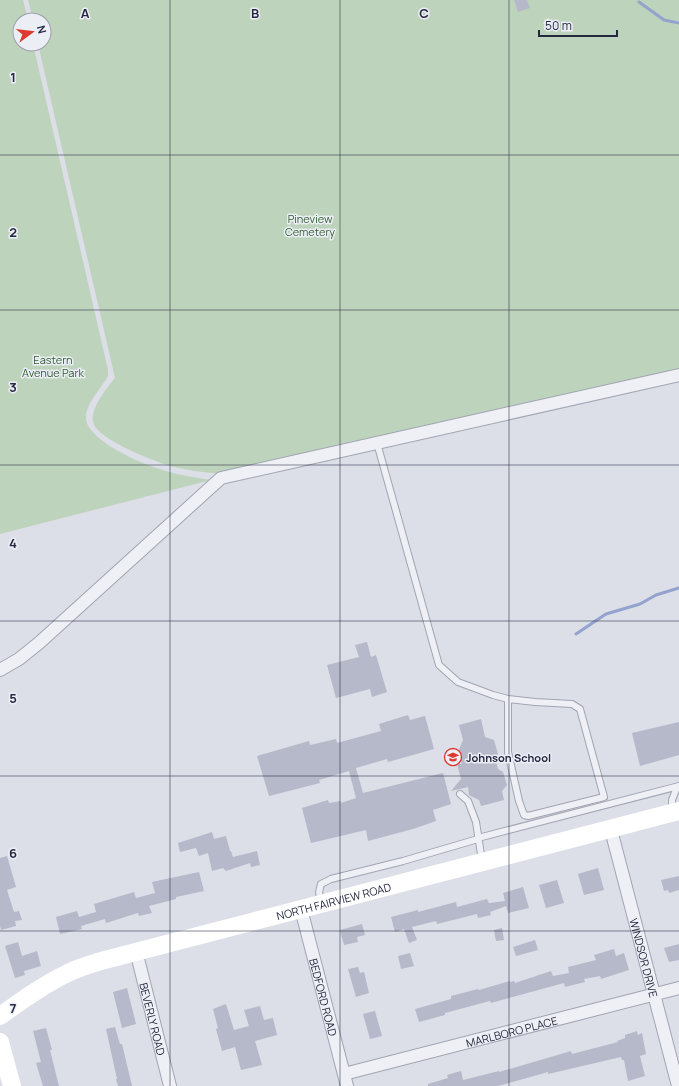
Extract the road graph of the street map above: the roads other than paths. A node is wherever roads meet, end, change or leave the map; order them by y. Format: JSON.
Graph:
{"nodes":[{"id":1,"x":679,"y":375,"type":"edge"},
{"id":2,"x":377,"y":443,"type":"junction"},
{"id":3,"x":0,"y":670,"type":"edge"},
{"id":4,"x":508,"y":699,"type":"junction"},
{"id":5,"x":678,"y":786,"type":"edge"},
{"id":6,"x":460,"y":794,"type":"dead end"},
{"id":7,"x":676,"y":812,"type":"edge"},
{"id":8,"x":611,"y":830,"type":"junction"},
{"id":9,"x":478,"y":838,"type":"junction"},
{"id":10,"x":482,"y":863,"type":"junction"},
{"id":11,"x":321,"y":904,"type":"junction"},
{"id":12,"x":301,"y":909,"type":"junction"},
{"id":13,"x":136,"y":952,"type":"junction"},
{"id":14,"x":679,"y":988,"type":"edge"},
{"id":15,"x":655,"y":995,"type":"junction"},
{"id":16,"x":0,"y":1016,"type":"edge"},
{"id":17,"x":0,"y":1042,"type":"edge"},
{"id":18,"x":345,"y":1080,"type":"edge"},
{"id":19,"x":12,"y":1086,"type":"edge"},
{"id":20,"x":170,"y":1086,"type":"edge"},
{"id":21,"x":678,"y":1086,"type":"edge"}],
"edges":[{"from":1,"to":2,"type":"street"},
{"from":2,"to":3,"type":"street"},
{"from":2,"to":4,"type":"lane"},
{"from":4,"to":4,"type":"lane"},
{"from":5,"to":7,"type":"lane"},
{"from":5,"to":9,"type":"lane"},
{"from":6,"to":9,"type":"lane"},
{"from":7,"to":8,"type":"main road","name":"NORTH FAIRVIEW ROAD"},
{"from":8,"to":10,"type":"main road","name":"NORTH FAIRVIEW ROAD"},
{"from":8,"to":15,"type":"street","name":"WINDSOR DRIVE"},
{"from":9,"to":10,"type":"lane"},
{"from":9,"to":11,"type":"lane"},
{"from":10,"to":11,"type":"main road","name":"NORTH FAIRVIEW ROAD"},
{"from":11,"to":12,"type":"main road","name":"NORTH FAIRVIEW ROAD"},
{"from":12,"to":13,"type":"main road","name":"NORTH FAIRVIEW ROAD"},
{"from":12,"to":18,"type":"street","name":"BEDFORD ROAD"},
{"from":13,"to":16,"type":"main road","name":"NORTH FAIRVIEW ROAD"},
{"from":13,"to":20,"type":"street","name":"BEVERLY ROAD"},
{"from":14,"to":15,"type":"street","name":"MARLBORO PLACE"},
{"from":15,"to":18,"type":"street","name":"MARLBORO PLACE"},
{"from":15,"to":21,"type":"street","name":"WINDSOR DRIVE"},
{"from":17,"to":19,"type":"main road"}]}
